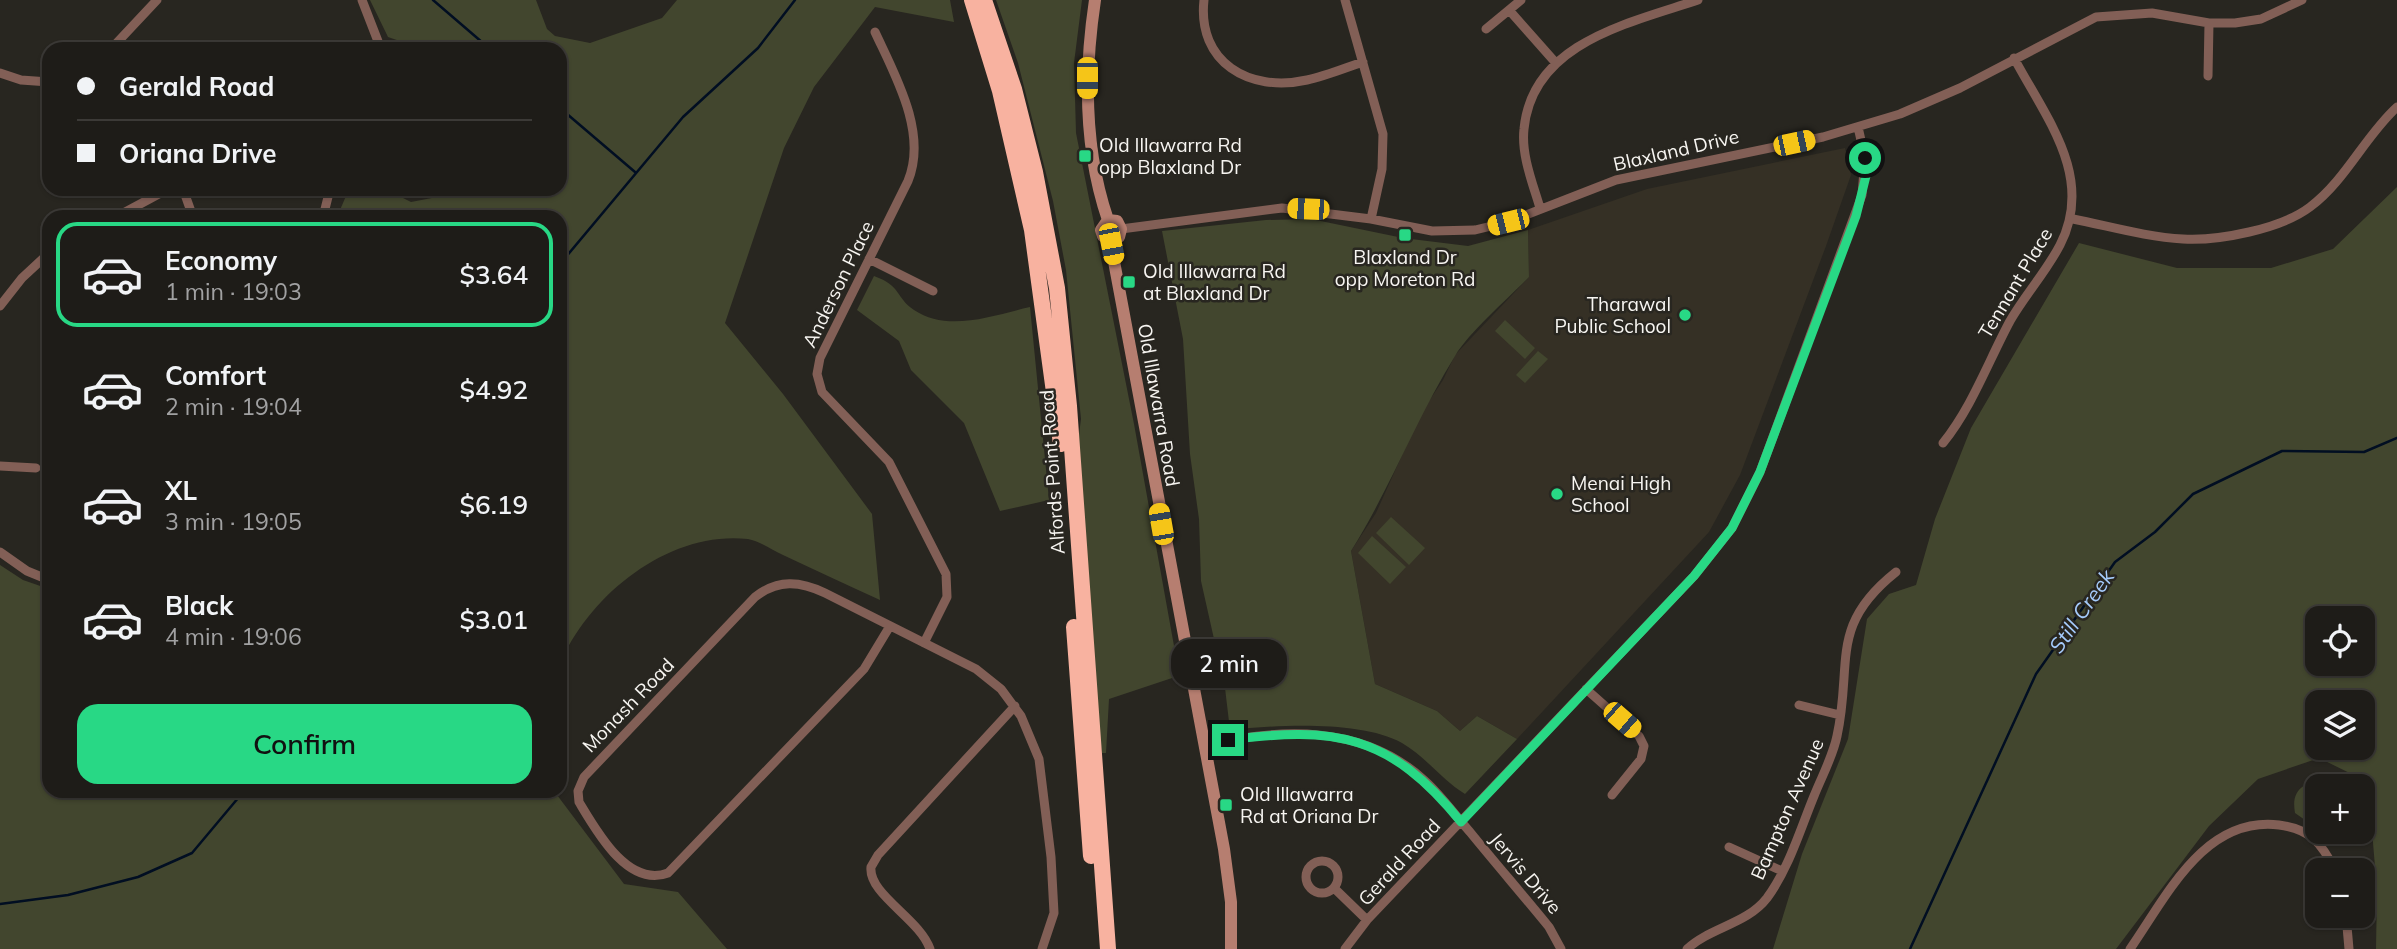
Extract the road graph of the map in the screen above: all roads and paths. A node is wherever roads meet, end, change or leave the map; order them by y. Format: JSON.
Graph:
{"nodes":[{"id":1,"x":157,"y":0,"type":"edge"},
{"id":2,"x":362,"y":0,"type":"edge"},
{"id":3,"x":972,"y":0,"type":"edge"},
{"id":4,"x":984,"y":0,"type":"edge"},
{"id":5,"x":1095,"y":0,"type":"edge"},
{"id":6,"x":1204,"y":0,"type":"edge"},
{"id":7,"x":1345,"y":0,"type":"edge"},
{"id":8,"x":1521,"y":0,"type":"edge"},
{"id":9,"x":1698,"y":0,"type":"edge"},
{"id":10,"x":2302,"y":0,"type":"edge"},
{"id":11,"x":1670,"y":4,"type":"edge"},
{"id":12,"x":2287,"y":4,"type":"edge"},
{"id":13,"x":1509,"y":10,"type":"junction"},
{"id":14,"x":2209,"y":23,"type":"junction"},
{"id":15,"x":1486,"y":29,"type":"dead end"},
{"id":16,"x":875,"y":32,"type":"dead end"},
{"id":17,"x":118,"y":42,"type":"edge"},
{"id":18,"x":378,"y":42,"type":"edge"},
{"id":19,"x":2014,"y":58,"type":"junction"},
{"id":20,"x":1363,"y":62,"type":"junction"},
{"id":21,"x":1555,"y":62,"type":"junction"},
{"id":22,"x":0,"y":73,"type":"edge"},
{"id":23,"x":2208,"y":75,"type":"dead end"},
{"id":24,"x":42,"y":82,"type":"edge"},
{"id":25,"x":2397,"y":107,"type":"edge"},
{"id":26,"x":1858,"y":127,"type":"junction"},
{"id":27,"x":154,"y":196,"type":"edge"},
{"id":28,"x":1540,"y":208,"type":"junction"},
{"id":29,"x":129,"y":210,"type":"edge"},
{"id":30,"x":1371,"y":219,"type":"junction"},
{"id":31,"x":2073,"y":219,"type":"junction"},
{"id":32,"x":1108,"y":220,"type":"junction"},
{"id":33,"x":1121,"y":229,"type":"junction"},
{"id":34,"x":1110,"y":240,"type":"junction"},
{"id":35,"x":42,"y":259,"type":"edge"},
{"id":36,"x":869,"y":259,"type":"junction"},
{"id":37,"x":933,"y":291,"type":"dead end"},
{"id":38,"x":0,"y":306,"type":"edge"},
{"id":39,"x":1943,"y":443,"type":"dead end"},
{"id":40,"x":0,"y":466,"type":"edge"},
{"id":41,"x":36,"y":468,"type":"dead end"},
{"id":42,"x":0,"y":552,"type":"edge"},
{"id":43,"x":1896,"y":572,"type":"dead end"},
{"id":44,"x":42,"y":577,"type":"edge"},
{"id":45,"x":890,"y":626,"type":"junction"},
{"id":46,"x":924,"y":643,"type":"junction"},
{"id":47,"x":1586,"y":689,"type":"junction"},
{"id":48,"x":1799,"y":705,"type":"dead end"},
{"id":49,"x":1015,"y":706,"type":"junction"},
{"id":50,"x":1840,"y":715,"type":"junction"},
{"id":51,"x":1206,"y":745,"type":"junction"},
{"id":52,"x":1612,"y":794,"type":"dead end"},
{"id":53,"x":1461,"y":822,"type":"junction"},
{"id":54,"x":1729,"y":847,"type":"dead end"},
{"id":55,"x":2329,"y":858,"type":"edge"},
{"id":56,"x":1783,"y":871,"type":"junction"},
{"id":57,"x":1334,"y":888,"type":"dead end"},
{"id":58,"x":1367,"y":920,"type":"junction"},
{"id":59,"x":2347,"y":928,"type":"edge"},
{"id":60,"x":930,"y":949,"type":"edge"},
{"id":61,"x":1042,"y":949,"type":"edge"},
{"id":62,"x":1098,"y":949,"type":"edge"},
{"id":63,"x":1108,"y":949,"type":"edge"},
{"id":64,"x":1231,"y":949,"type":"edge"},
{"id":65,"x":1345,"y":949,"type":"edge"},
{"id":66,"x":1561,"y":949,"type":"edge"},
{"id":67,"x":1686,"y":949,"type":"edge"},
{"id":68,"x":2130,"y":949,"type":"edge"},
{"id":69,"x":2348,"y":949,"type":"edge"}],
"edges":[{"from":1,"to":17,"type":"street"},
{"from":2,"to":18,"type":"street"},
{"from":3,"to":62,"type":"highway","name":"Alfords Point Road"},
{"from":4,"to":63,"type":"highway","name":"Alfords Point Road"},
{"from":5,"to":32,"type":"street"},
{"from":6,"to":20,"type":"street"},
{"from":7,"to":20,"type":"street"},
{"from":8,"to":13,"type":"street"},
{"from":9,"to":11,"type":"street"},
{"from":10,"to":12,"type":"street","name":"Blaxland Drive"},
{"from":11,"to":21,"type":"street"},
{"from":12,"to":14,"type":"street","name":"Blaxland Drive"},
{"from":13,"to":15,"type":"street"},
{"from":13,"to":21,"type":"street"},
{"from":14,"to":19,"type":"street","name":"Blaxland Drive"},
{"from":14,"to":23,"type":"street"},
{"from":16,"to":36,"type":"street","name":"Anderson Place"},
{"from":19,"to":26,"type":"street","name":"Blaxland Drive"},
{"from":19,"to":31,"type":"street","name":"Tennant Place"},
{"from":20,"to":30,"type":"street"},
{"from":21,"to":28,"type":"street"},
{"from":22,"to":24,"type":"street"},
{"from":25,"to":31,"type":"street"},
{"from":26,"to":28,"type":"street","name":"Blaxland Drive"},
{"from":26,"to":47,"type":"street","name":"Gerald Road"},
{"from":27,"to":29,"type":"street"},
{"from":28,"to":30,"type":"street","name":"Blaxland Drive"},
{"from":30,"to":33,"type":"street","name":"Blaxland Drive"},
{"from":31,"to":39,"type":"street","name":"Tennant Place"},
{"from":32,"to":33,"type":"street"},
{"from":32,"to":34,"type":"street"},
{"from":33,"to":34,"type":"street"},
{"from":34,"to":51,"type":"street","name":"Old Illawarra Road"},
{"from":35,"to":38,"type":"street"},
{"from":36,"to":37,"type":"street"},
{"from":36,"to":46,"type":"street","name":"Anderson Place"},
{"from":40,"to":41,"type":"street"},
{"from":42,"to":44,"type":"street"},
{"from":43,"to":50,"type":"street","name":"Bampton Avenue"},
{"from":45,"to":45,"type":"street","name":"Monash Road"},
{"from":45,"to":46,"type":"street","name":"Monash Road"},
{"from":46,"to":49,"type":"street","name":"Monash Road"},
{"from":47,"to":52,"type":"street"},
{"from":47,"to":53,"type":"street","name":"Gerald Road"},
{"from":48,"to":50,"type":"street"},
{"from":49,"to":60,"type":"street"},
{"from":49,"to":61,"type":"street","name":"Monash Road"},
{"from":50,"to":56,"type":"street","name":"Bampton Avenue"},
{"from":51,"to":53,"type":"street","name":"Jervis Drive"},
{"from":51,"to":64,"type":"street","name":"Old Illawarra Road"},
{"from":53,"to":58,"type":"street","name":"Gerald Road"},
{"from":53,"to":66,"type":"street","name":"Jervis Drive"},
{"from":54,"to":56,"type":"street"},
{"from":55,"to":68,"type":"street"},
{"from":56,"to":67,"type":"street","name":"Bampton Avenue"},
{"from":57,"to":58,"type":"street"},
{"from":58,"to":65,"type":"street","name":"Gerald Road"},
{"from":59,"to":69,"type":"street"}]}
